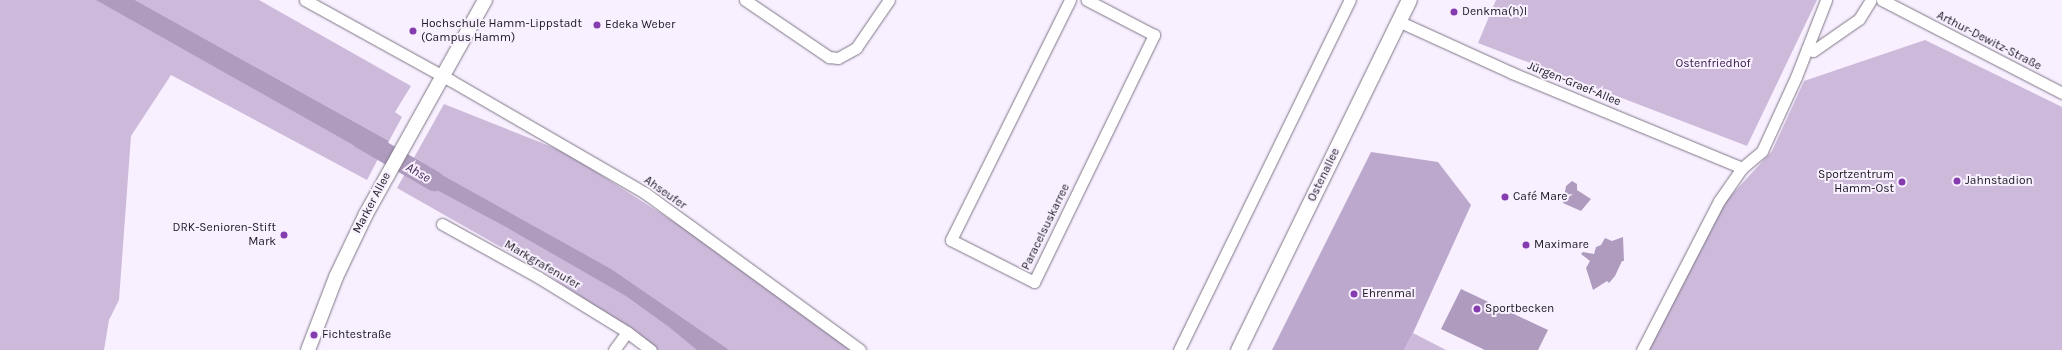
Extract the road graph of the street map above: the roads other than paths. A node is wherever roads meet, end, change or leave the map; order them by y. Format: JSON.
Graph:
{"nodes":[{"id":1,"x":305,"y":0,"type":"edge"},
{"id":2,"x":486,"y":0,"type":"edge"},
{"id":3,"x":745,"y":0,"type":"edge"},
{"id":4,"x":889,"y":0,"type":"edge"},
{"id":5,"x":1070,"y":0,"type":"edge"},
{"id":6,"x":1087,"y":0,"type":"edge"},
{"id":7,"x":1350,"y":0,"type":"edge"},
{"id":8,"x":1408,"y":0,"type":"edge"},
{"id":9,"x":1826,"y":0,"type":"edge"},
{"id":10,"x":1871,"y":0,"type":"edge"},
{"id":11,"x":1882,"y":0,"type":"edge"},
{"id":12,"x":1398,"y":21,"type":"junction"},
{"id":13,"x":1807,"y":49,"type":"junction"},
{"id":14,"x":443,"y":76,"type":"junction"},
{"id":15,"x":2062,"y":94,"type":"edge"},
{"id":16,"x":1742,"y":168,"type":"junction"},
{"id":17,"x":442,"y":224,"type":"dead end"},
{"id":18,"x":627,"y":332,"type":"junction"},
{"id":19,"x":308,"y":350,"type":"edge"},
{"id":20,"x":614,"y":350,"type":"edge"},
{"id":21,"x":650,"y":350,"type":"edge"},
{"id":22,"x":860,"y":350,"type":"edge"},
{"id":23,"x":1179,"y":350,"type":"edge"},
{"id":24,"x":1238,"y":350,"type":"edge"},
{"id":25,"x":1642,"y":350,"type":"edge"}],
"edges":[{"from":1,"to":14,"type":"street","name":"Ahseufer"},
{"from":2,"to":14,"type":"street","name":"Marker Allee"},
{"from":3,"to":4,"type":"street"},
{"from":5,"to":6,"type":"street","name":"Paracelsuskarree"},
{"from":7,"to":23,"type":"street"},
{"from":8,"to":12,"type":"main road","name":"Ostenallee"},
{"from":9,"to":13,"type":"street"},
{"from":10,"to":13,"type":"street"},
{"from":11,"to":15,"type":"street","name":"Arthur-Dewitz-Straße"},
{"from":12,"to":16,"type":"street","name":"Jürgen-Graef-Allee"},
{"from":12,"to":24,"type":"main road","name":"Ostenallee"},
{"from":13,"to":16,"type":"street"},
{"from":14,"to":19,"type":"street","name":"Marker Allee"},
{"from":14,"to":22,"type":"street","name":"Ahseufer"},
{"from":16,"to":25,"type":"street"},
{"from":17,"to":18,"type":"street","name":"Markgrafenufer"},
{"from":18,"to":20,"type":"street"},
{"from":18,"to":21,"type":"street","name":"Markgrafenufer"}]}
